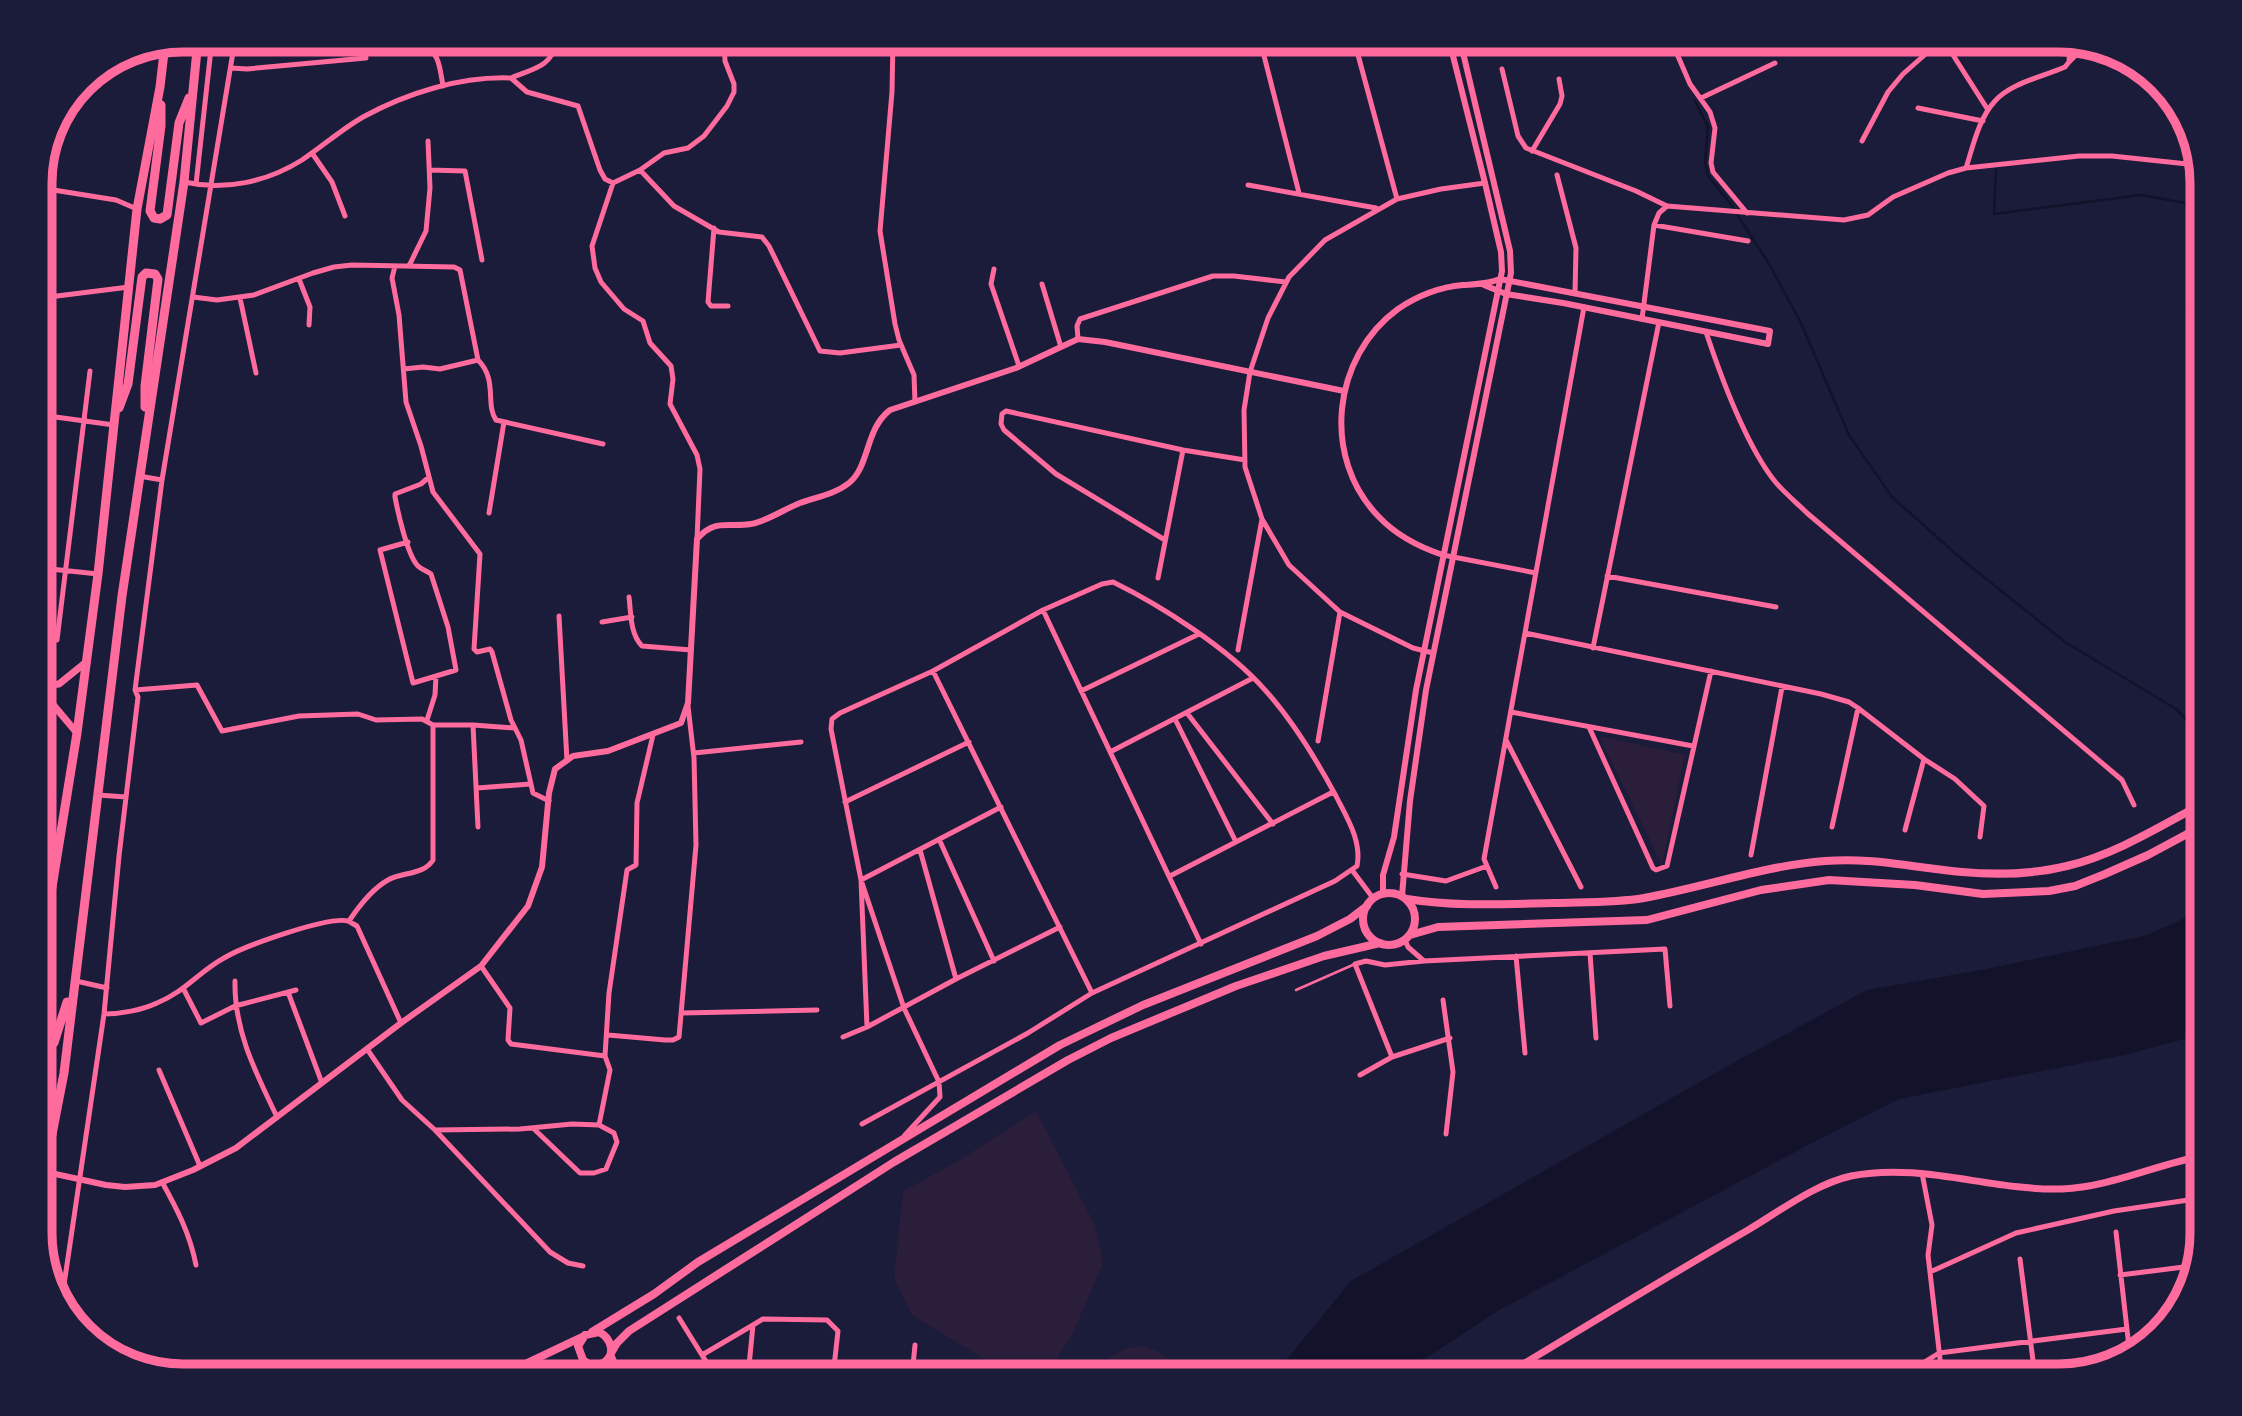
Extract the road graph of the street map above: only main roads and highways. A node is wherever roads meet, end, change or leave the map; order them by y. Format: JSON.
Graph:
{"nodes":[{"id":1,"x":197,"y":52,"type":"edge"},
{"id":2,"x":164,"y":54,"type":"edge"},
{"id":3,"x":160,"y":87,"type":"junction"},
{"id":4,"x":194,"y":87,"type":"junction"},
{"id":5,"x":114,"y":422,"type":"junction"},
{"id":6,"x":145,"y":431,"type":"junction"},
{"id":7,"x":85,"y":663,"type":"junction"},
{"id":8,"x":53,"y":685,"type":"edge"},
{"id":9,"x":53,"y":705,"type":"edge"},
{"id":10,"x":77,"y":733,"type":"junction"},
{"id":11,"x":2189,"y":811,"type":"edge"},
{"id":12,"x":2189,"y":833,"type":"edge"},
{"id":13,"x":53,"y":879,"type":"edge"},
{"id":14,"x":1404,"y":898,"type":"junction"},
{"id":15,"x":1367,"y":906,"type":"junction"},
{"id":16,"x":1407,"y":938,"type":"junction"},
{"id":17,"x":1380,"y":943,"type":"junction"},
{"id":18,"x":73,"y":982,"type":"junction"},
{"id":19,"x":53,"y":1043,"type":"edge"},
{"id":20,"x":53,"y":1134,"type":"edge"},
{"id":21,"x":2189,"y":1160,"type":"edge"},
{"id":22,"x":592,"y":1332,"type":"junction"},
{"id":23,"x":582,"y":1337,"type":"junction"},
{"id":24,"x":611,"y":1353,"type":"junction"},
{"id":25,"x":525,"y":1364,"type":"edge"},
{"id":26,"x":589,"y":1364,"type":"edge"},
{"id":27,"x":598,"y":1364,"type":"edge"},
{"id":28,"x":1523,"y":1364,"type":"edge"}],
"edges":[{"from":1,"to":4,"type":"highway"},
{"from":2,"to":3,"type":"highway"},
{"from":3,"to":4,"type":"highway"},
{"from":3,"to":5,"type":"highway"},
{"from":4,"to":6,"type":"highway"},
{"from":5,"to":6,"type":"highway"},
{"from":5,"to":7,"type":"highway"},
{"from":6,"to":18,"type":"highway"},
{"from":7,"to":8,"type":"main road"},
{"from":7,"to":10,"type":"highway"},
{"from":9,"to":10,"type":"main road"},
{"from":10,"to":13,"type":"highway"},
{"from":11,"to":14,"type":"main road"},
{"from":12,"to":16,"type":"main road"},
{"from":14,"to":15,"type":"main road"},
{"from":14,"to":16,"type":"main road"},
{"from":15,"to":17,"type":"main road"},
{"from":15,"to":22,"type":"main road"},
{"from":16,"to":17,"type":"main road"},
{"from":17,"to":24,"type":"main road"},
{"from":18,"to":19,"type":"highway"},
{"from":18,"to":20,"type":"highway"},
{"from":21,"to":28,"type":"main road"},
{"from":22,"to":23,"type":"main road"},
{"from":22,"to":24,"type":"main road"},
{"from":23,"to":25,"type":"main road"},
{"from":23,"to":26,"type":"main road"},
{"from":24,"to":27,"type":"main road"}]}
